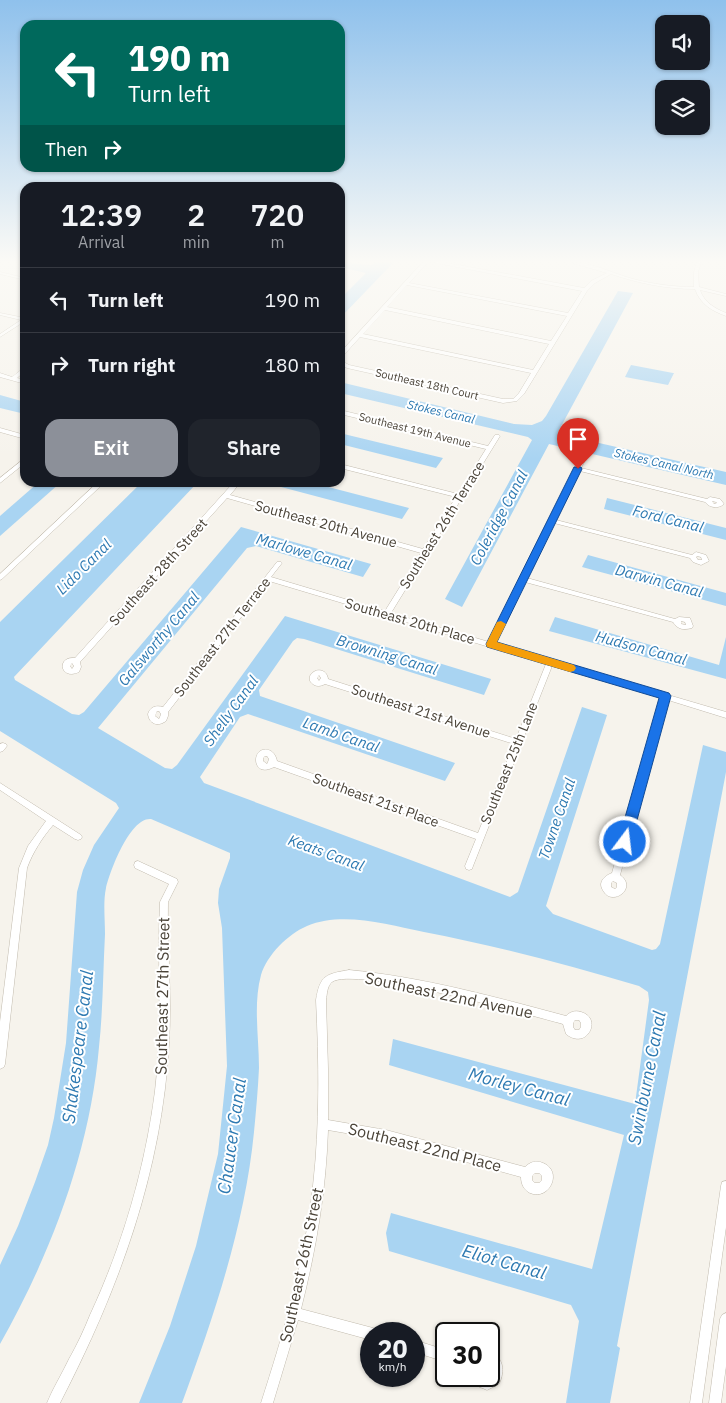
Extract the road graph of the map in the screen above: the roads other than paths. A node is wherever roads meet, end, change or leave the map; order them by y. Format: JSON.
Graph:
{"nodes":[{"id":1,"x":11,"y":327,"type":"edge"},
{"id":2,"x":367,"y":327,"type":"edge"},
{"id":3,"x":477,"y":327,"type":"edge"},
{"id":4,"x":562,"y":327,"type":"edge"},
{"id":5,"x":360,"y":335,"type":"junction"},
{"id":6,"x":0,"y":336,"type":"edge"},
{"id":7,"x":552,"y":343,"type":"junction"},
{"id":8,"x":345,"y":351,"type":"edge"},
{"id":9,"x":345,"y":365,"type":"edge"},
{"id":10,"x":535,"y":372,"type":"junction"},
{"id":11,"x":20,"y":373,"type":"edge"},
{"id":12,"x":0,"y":376,"type":"edge"},
{"id":13,"x":12,"y":379,"type":"junction"},
{"id":14,"x":20,"y":381,"type":"edge"},
{"id":15,"x":345,"y":413,"type":"edge"},
{"id":16,"x":0,"y":430,"type":"edge"},
{"id":17,"x":20,"y":436,"type":"edge"},
{"id":18,"x":497,"y":436,"type":"dead end"},
{"id":19,"x":489,"y":448,"type":"junction"},
{"id":20,"x":584,"y":457,"type":"dead end"},
{"id":21,"x":20,"y":464,"type":"edge"},
{"id":22,"x":345,"y":467,"type":"edge"},
{"id":23,"x":578,"y":469,"type":"junction"},
{"id":24,"x":0,"y":481,"type":"edge"},
{"id":25,"x":97,"y":487,"type":"edge"},
{"id":26,"x":234,"y":487,"type":"edge"},
{"id":27,"x":226,"y":496,"type":"junction"},
{"id":28,"x":459,"y":496,"type":"junction"},
{"id":29,"x":708,"y":501,"type":"dead end"},
{"id":30,"x":552,"y":521,"type":"junction"},
{"id":31,"x":425,"y":552,"type":"junction"},
{"id":32,"x":693,"y":557,"type":"dead end"},
{"id":33,"x":279,"y":563,"type":"dead end"},
{"id":34,"x":0,"y":578,"type":"edge"},
{"id":35,"x":267,"y":578,"type":"junction"},
{"id":36,"x":524,"y":578,"type":"junction"},
{"id":37,"x":386,"y":614,"type":"junction"},
{"id":38,"x":676,"y":621,"type":"dead end"},
{"id":39,"x":491,"y":644,"type":"junction"},
{"id":40,"x":77,"y":662,"type":"dead end"},
{"id":41,"x":550,"y":662,"type":"junction"},
{"id":42,"x":325,"y":680,"type":"dead end"},
{"id":43,"x":665,"y":696,"type":"junction"},
{"id":44,"x":164,"y":711,"type":"dead end"},
{"id":45,"x":726,"y":715,"type":"edge"},
{"id":46,"x":517,"y":742,"type":"junction"},
{"id":47,"x":272,"y":763,"type":"dead end"},
{"id":48,"x":0,"y":786,"type":"edge"},
{"id":49,"x":52,"y":820,"type":"junction"},
{"id":50,"x":480,"y":836,"type":"junction"},
{"id":51,"x":78,"y":837,"type":"dead end"},
{"id":52,"x":138,"y":865,"type":"dead end"},
{"id":53,"x":469,"y":866,"type":"dead end"},
{"id":54,"x":615,"y":878,"type":"dead end"},
{"id":55,"x":330,"y":978,"type":"joint"},
{"id":56,"x":568,"y":1021,"type":"dead end"},
{"id":57,"x":0,"y":1064,"type":"edge"},
{"id":58,"x":323,"y":1124,"type":"junction"},
{"id":59,"x":527,"y":1174,"type":"dead end"},
{"id":60,"x":726,"y":1186,"type":"edge"},
{"id":61,"x":723,"y":1233,"type":"edge"},
{"id":62,"x":294,"y":1313,"type":"junction"},
{"id":63,"x":726,"y":1319,"type":"edge"},
{"id":64,"x":360,"y":1331,"type":"edge"},
{"id":65,"x":53,"y":1403,"type":"edge"},
{"id":66,"x":267,"y":1403,"type":"edge"},
{"id":67,"x":696,"y":1403,"type":"edge"},
{"id":68,"x":715,"y":1403,"type":"edge"}],
"edges":[{"from":1,"to":6,"type":"street"},
{"from":2,"to":5,"type":"street"},
{"from":3,"to":7,"type":"street"},
{"from":4,"to":7,"type":"street"},
{"from":5,"to":8,"type":"street"},
{"from":5,"to":10,"type":"street"},
{"from":7,"to":10,"type":"street"},
{"from":9,"to":10,"type":"street","name":"Southeast 18th Court"},
{"from":11,"to":13,"type":"street"},
{"from":12,"to":13,"type":"street"},
{"from":13,"to":14,"type":"street"},
{"from":15,"to":19,"type":"street","name":"Southeast 19th Avenue"},
{"from":16,"to":17,"type":"street"},
{"from":18,"to":19,"type":"street","name":"Southeast 26th Terrace"},
{"from":19,"to":28,"type":"street","name":"Southeast 26th Terrace"},
{"from":20,"to":23,"type":"street"},
{"from":21,"to":24,"type":"street"},
{"from":22,"to":28,"type":"street"},
{"from":23,"to":29,"type":"street"},
{"from":23,"to":30,"type":"street"},
{"from":25,"to":34,"type":"street"},
{"from":26,"to":27,"type":"street","name":"Southeast 28th Street"},
{"from":27,"to":31,"type":"street","name":"Southeast 20th Avenue"},
{"from":27,"to":40,"type":"street","name":"Southeast 28th Street"},
{"from":28,"to":31,"type":"street","name":"Southeast 26th Terrace"},
{"from":30,"to":32,"type":"street"},
{"from":30,"to":36,"type":"street"},
{"from":31,"to":37,"type":"street","name":"Southeast 26th Terrace"},
{"from":33,"to":35,"type":"street","name":"Southeast 27th Terrace"},
{"from":35,"to":37,"type":"street","name":"Southeast 20th Place"},
{"from":35,"to":44,"type":"street","name":"Southeast 27th Terrace"},
{"from":36,"to":38,"type":"street"},
{"from":36,"to":39,"type":"street"},
{"from":37,"to":39,"type":"street","name":"Southeast 20th Place"},
{"from":39,"to":41,"type":"street","name":"Southeast 20th Place"},
{"from":41,"to":43,"type":"street","name":"Southeast 20th Place"},
{"from":41,"to":46,"type":"street","name":"Southeast 25th Lane"},
{"from":42,"to":46,"type":"street","name":"Southeast 21st Avenue"},
{"from":43,"to":45,"type":"street","name":"Southeast 20th Place"},
{"from":43,"to":54,"type":"street"},
{"from":46,"to":50,"type":"street","name":"Southeast 25th Lane"},
{"from":47,"to":50,"type":"street","name":"Southeast 21st Place"},
{"from":48,"to":49,"type":"street"},
{"from":49,"to":51,"type":"street"},
{"from":49,"to":57,"type":"street"},
{"from":50,"to":53,"type":"street","name":"Southeast 25th Lane"},
{"from":52,"to":65,"type":"street","name":"Southeast 27th Street"},
{"from":55,"to":56,"type":"street","name":"Southeast 22nd Avenue"},
{"from":55,"to":58,"type":"street","name":"Southeast 26th Street"},
{"from":58,"to":59,"type":"street","name":"Southeast 22nd Place"},
{"from":58,"to":62,"type":"street","name":"Southeast 26th Street"},
{"from":60,"to":61,"type":"street"},
{"from":61,"to":67,"type":"street"},
{"from":62,"to":64,"type":"street"},
{"from":62,"to":66,"type":"street","name":"Southeast 26th Street"},
{"from":63,"to":68,"type":"street"}]}
